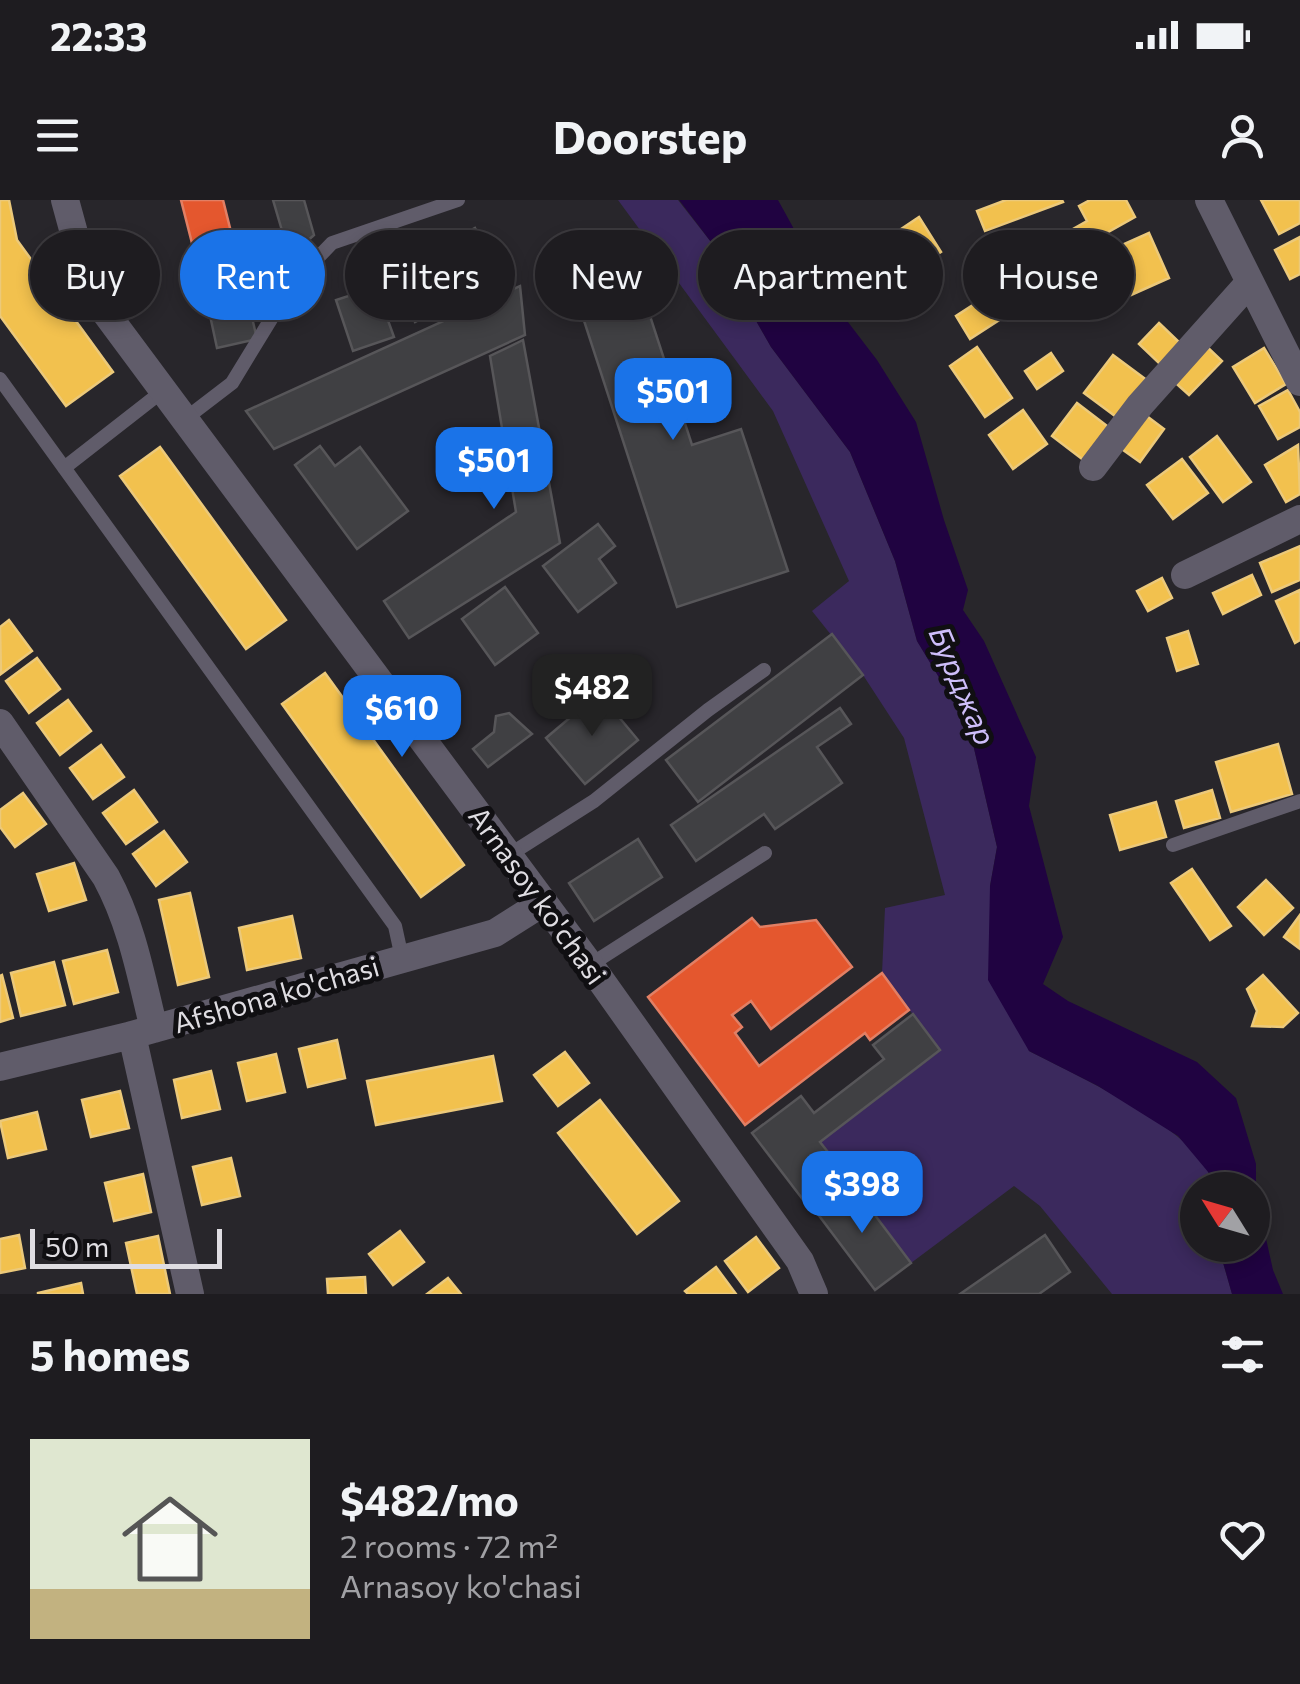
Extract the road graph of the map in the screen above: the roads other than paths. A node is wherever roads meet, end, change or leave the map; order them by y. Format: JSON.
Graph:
{"nodes":[{"id":1,"x":66,"y":200,"type":"edge"},
{"id":2,"x":458,"y":200,"type":"edge"},
{"id":3,"x":1209,"y":200,"type":"edge"},
{"id":4,"x":1248,"y":283,"type":"junction"},
{"id":5,"x":0,"y":379,"type":"edge"},
{"id":6,"x":1300,"y":382,"type":"edge"},
{"id":7,"x":164,"y":390,"type":"junction"},
{"id":8,"x":185,"y":419,"type":"junction"},
{"id":9,"x":1093,"y":467,"type":"dead end"},
{"id":10,"x":64,"y":468,"type":"junction"},
{"id":11,"x":1300,"y":519,"type":"edge"},
{"id":12,"x":1185,"y":575,"type":"dead end"},
{"id":13,"x":764,"y":670,"type":"dead end"},
{"id":14,"x":0,"y":723,"type":"edge"},
{"id":15,"x":1300,"y":800,"type":"edge"},
{"id":16,"x":1173,"y":845,"type":"dead end"},
{"id":17,"x":765,"y":852,"type":"dead end"},
{"id":18,"x":509,"y":855,"type":"junction"},
{"id":19,"x":544,"y":902,"type":"junction"},
{"id":20,"x":402,"y":958,"type":"junction"},
{"id":21,"x":590,"y":964,"type":"junction"},
{"id":22,"x":143,"y":1032,"type":"junction"},
{"id":23,"x":0,"y":1067,"type":"edge"},
{"id":24,"x":190,"y":1294,"type":"edge"},
{"id":25,"x":814,"y":1294,"type":"edge"}],
"edges":[{"from":1,"to":7,"type":"street","name":"Arnasoy ko'chasi"},
{"from":2,"to":8,"type":"lane"},
{"from":3,"to":4,"type":"street"},
{"from":4,"to":6,"type":"street"},
{"from":4,"to":9,"type":"street"},
{"from":5,"to":10,"type":"lane"},
{"from":7,"to":8,"type":"street","name":"Arnasoy ko'chasi"},
{"from":7,"to":10,"type":"lane"},
{"from":8,"to":18,"type":"street","name":"Arnasoy ko'chasi"},
{"from":10,"to":20,"type":"lane"},
{"from":11,"to":12,"type":"street"},
{"from":13,"to":18,"type":"lane"},
{"from":14,"to":22,"type":"street"},
{"from":15,"to":16,"type":"lane"},
{"from":17,"to":21,"type":"lane"},
{"from":18,"to":19,"type":"street","name":"Arnasoy ko'chasi"},
{"from":19,"to":20,"type":"street","name":"Afshona ko'chasi"},
{"from":19,"to":21,"type":"street","name":"Arnasoy ko'chasi"},
{"from":20,"to":22,"type":"street","name":"Afshona ko'chasi"},
{"from":21,"to":25,"type":"street","name":"Arnasoy ko'chasi"},
{"from":22,"to":23,"type":"street","name":"Afshona ko'chasi"},
{"from":22,"to":24,"type":"street"}]}
